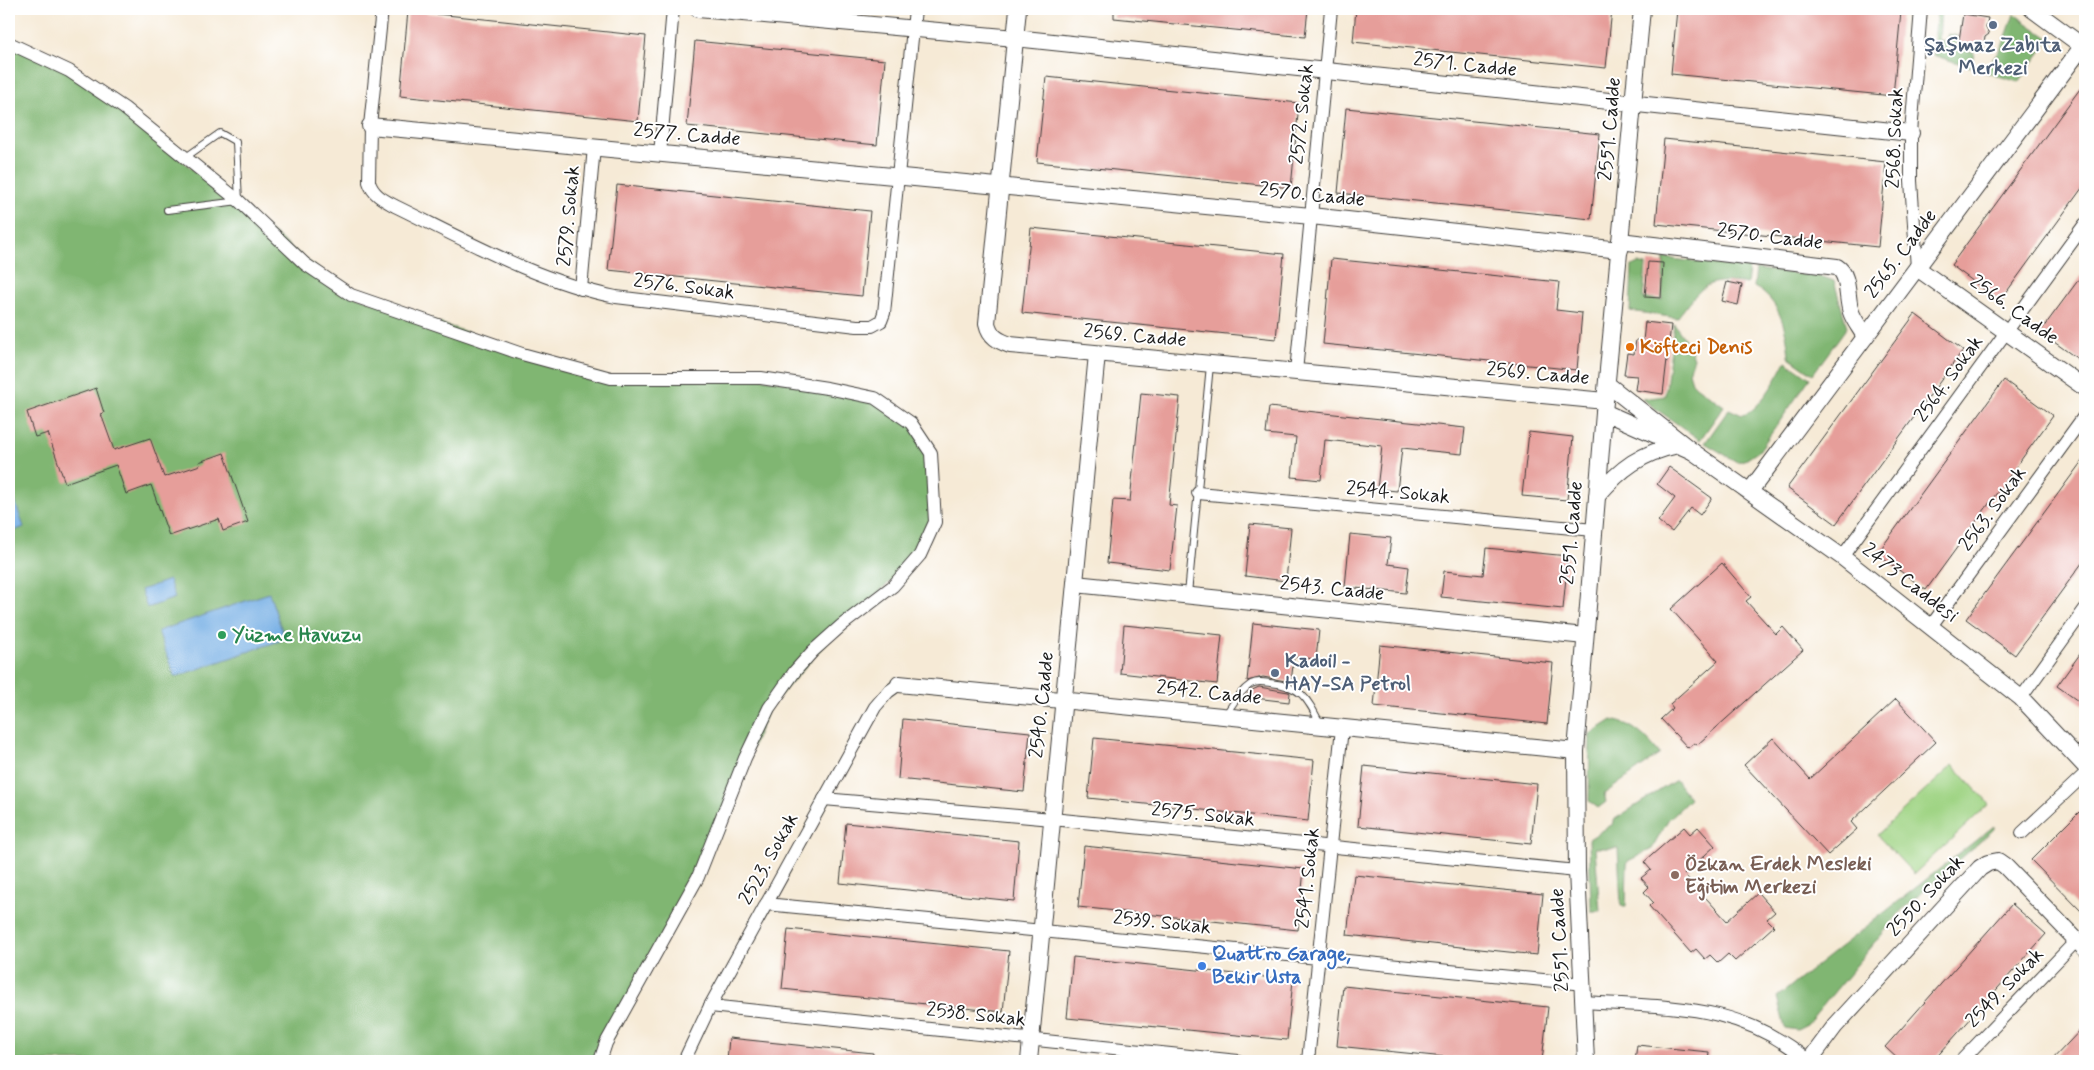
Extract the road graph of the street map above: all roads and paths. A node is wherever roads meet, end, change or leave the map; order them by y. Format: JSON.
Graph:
{"nodes":[{"id":1,"x":382,"y":9,"type":"edge"},
{"id":2,"x":674,"y":9,"type":"edge"},
{"id":3,"x":698,"y":9,"type":"edge"},
{"id":4,"x":915,"y":9,"type":"edge"},
{"id":5,"x":1018,"y":9,"type":"edge"},
{"id":6,"x":1332,"y":9,"type":"edge"},
{"id":7,"x":1642,"y":9,"type":"edge"},
{"id":8,"x":1921,"y":9,"type":"edge"},
{"id":9,"x":2032,"y":9,"type":"edge"},
{"id":10,"x":913,"y":29,"type":"junction"},
{"id":11,"x":1015,"y":38,"type":"junction"},
{"id":12,"x":9,"y":43,"type":"edge"},
{"id":13,"x":2084,"y":46,"type":"edge"},
{"id":14,"x":1325,"y":71,"type":"junction"},
{"id":15,"x":1634,"y":104,"type":"junction"},
{"id":16,"x":370,"y":126,"type":"junction"},
{"id":17,"x":1911,"y":133,"type":"junction"},
{"id":18,"x":594,"y":148,"type":"junction"},
{"id":19,"x":660,"y":154,"type":"junction"},
{"id":20,"x":186,"y":157,"type":"junction"},
{"id":21,"x":898,"y":176,"type":"junction"},
{"id":22,"x":1000,"y":186,"type":"junction"},
{"id":23,"x":239,"y":202,"type":"junction"},
{"id":24,"x":168,"y":210,"type":"dead end"},
{"id":25,"x":1311,"y":216,"type":"junction"},
{"id":26,"x":2085,"y":224,"type":"edge"},
{"id":27,"x":1620,"y":245,"type":"junction"},
{"id":28,"x":1917,"y":268,"type":"junction"},
{"id":29,"x":581,"y":289,"type":"junction"},
{"id":30,"x":2007,"y":332,"type":"junction"},
{"id":31,"x":1866,"y":337,"type":"junction"},
{"id":32,"x":1097,"y":354,"type":"junction"},
{"id":33,"x":1210,"y":364,"type":"junction"},
{"id":34,"x":1296,"y":372,"type":"junction"},
{"id":35,"x":1606,"y":384,"type":"junction"},
{"id":36,"x":2085,"y":388,"type":"edge"},
{"id":37,"x":1605,"y":407,"type":"junction"},
{"id":38,"x":2085,"y":415,"type":"edge"},
{"id":39,"x":1685,"y":448,"type":"junction"},
{"id":40,"x":1750,"y":491,"type":"junction"},
{"id":41,"x":1198,"y":493,"type":"junction"},
{"id":42,"x":1597,"y":496,"type":"junction"},
{"id":43,"x":1594,"y":530,"type":"junction"},
{"id":44,"x":1842,"y":557,"type":"junction"},
{"id":45,"x":1075,"y":584,"type":"junction"},
{"id":46,"x":1188,"y":596,"type":"junction"},
{"id":47,"x":2085,"y":609,"type":"edge"},
{"id":48,"x":1930,"y":626,"type":"junction"},
{"id":49,"x":1585,"y":636,"type":"junction"},
{"id":50,"x":899,"y":684,"type":"joint"},
{"id":51,"x":2022,"y":698,"type":"junction"},
{"id":52,"x":1064,"y":700,"type":"junction"},
{"id":53,"x":1225,"y":716,"type":"junction"},
{"id":54,"x":1322,"y":726,"type":"junction"},
{"id":55,"x":1342,"y":728,"type":"junction"},
{"id":56,"x":1576,"y":751,"type":"junction"},
{"id":57,"x":2085,"y":766,"type":"edge"},
{"id":58,"x":2085,"y":774,"type":"edge"},
{"id":59,"x":824,"y":799,"type":"junction"},
{"id":60,"x":1052,"y":819,"type":"junction"},
{"id":61,"x":2022,"y":833,"type":"dead end"},
{"id":62,"x":1330,"y":846,"type":"junction"},
{"id":63,"x":1578,"y":871,"type":"junction"},
{"id":64,"x":766,"y":904,"type":"junction"},
{"id":65,"x":1041,"y":930,"type":"junction"},
{"id":66,"x":2081,"y":945,"type":"edge"},
{"id":67,"x":1319,"y":958,"type":"junction"},
{"id":68,"x":1584,"y":984,"type":"junction"},
{"id":69,"x":1585,"y":1002,"type":"junction"},
{"id":70,"x":710,"y":1006,"type":"junction"},
{"id":71,"x":1031,"y":1040,"type":"junction"},
{"id":72,"x":600,"y":1061,"type":"edge"},
{"id":73,"x":684,"y":1061,"type":"edge"},
{"id":74,"x":1029,"y":1061,"type":"edge"},
{"id":75,"x":1238,"y":1061,"type":"edge"},
{"id":76,"x":1308,"y":1061,"type":"edge"},
{"id":77,"x":1586,"y":1061,"type":"edge"},
{"id":78,"x":1809,"y":1061,"type":"edge"},
{"id":79,"x":1961,"y":1061,"type":"edge"}],
"edges":[{"from":1,"to":16,"type":"street","name":"2576. Sokak"},
{"from":2,"to":19,"type":"street"},
{"from":3,"to":10,"type":"street","name":"2571. Cadde"},
{"from":4,"to":10,"type":"street","name":"2576. Sokak"},
{"from":5,"to":11,"type":"street","name":"2569. Cadde"},
{"from":6,"to":14,"type":"street","name":"2572. Sokak"},
{"from":7,"to":15,"type":"street","name":"2551. Cadde"},
{"from":8,"to":17,"type":"street","name":"2568. Sokak"},
{"from":9,"to":13,"type":"street"},
{"from":10,"to":11,"type":"street","name":"2571. Cadde"},
{"from":10,"to":21,"type":"street","name":"2576. Sokak"},
{"from":11,"to":14,"type":"street","name":"2571. Cadde"},
{"from":11,"to":22,"type":"street","name":"2569. Cadde"},
{"from":12,"to":20,"type":"street"},
{"from":13,"to":28,"type":"street","name":"2565. Cadde"},
{"from":14,"to":15,"type":"street","name":"2571. Cadde"},
{"from":14,"to":25,"type":"street","name":"2572. Sokak"},
{"from":15,"to":17,"type":"street","name":"2571. Cadde"},
{"from":15,"to":27,"type":"street","name":"2551. Cadde"},
{"from":16,"to":18,"type":"street","name":"2577. Cadde"},
{"from":16,"to":29,"type":"street","name":"2576. Sokak"},
{"from":17,"to":28,"type":"street","name":"2568. Sokak"},
{"from":18,"to":19,"type":"street","name":"2577. Cadde"},
{"from":18,"to":29,"type":"street","name":"2579. Sokak"},
{"from":19,"to":21,"type":"street","name":"2577. Cadde"},
{"from":20,"to":23,"type":"street"},
{"from":20,"to":23,"type":"lane"},
{"from":21,"to":22,"type":"street","name":"2577. Cadde"},
{"from":21,"to":29,"type":"street","name":"2576. Sokak"},
{"from":22,"to":25,"type":"street","name":"2570. Cadde"},
{"from":22,"to":32,"type":"street","name":"2569. Cadde"},
{"from":23,"to":24,"type":"lane"},
{"from":23,"to":72,"type":"street"},
{"from":25,"to":27,"type":"street","name":"2570. Cadde"},
{"from":25,"to":34,"type":"street","name":"2572. Sokak"},
{"from":26,"to":30,"type":"street","name":"2564. Sokak"},
{"from":27,"to":31,"type":"street","name":"2570. Cadde"},
{"from":27,"to":35,"type":"street","name":"2551. Cadde"},
{"from":28,"to":30,"type":"street","name":"2566. Cadde"},
{"from":28,"to":31,"type":"street","name":"2565. Cadde"},
{"from":30,"to":36,"type":"street","name":"2566. Cadde"},
{"from":30,"to":44,"type":"street","name":"2564. Sokak"},
{"from":31,"to":40,"type":"street","name":"2565. Cadde"},
{"from":32,"to":33,"type":"street","name":"2569. Cadde"},
{"from":32,"to":45,"type":"street","name":"2540. Cadde"},
{"from":33,"to":34,"type":"street","name":"2569. Cadde"},
{"from":33,"to":41,"type":"lane"},
{"from":34,"to":37,"type":"street","name":"2569. Cadde"},
{"from":35,"to":37,"type":"street","name":"2551. Cadde"},
{"from":35,"to":39,"type":"street"},
{"from":37,"to":39,"type":"street","name":"2569. Cadde"},
{"from":37,"to":42,"type":"street","name":"2551. Cadde"},
{"from":38,"to":48,"type":"street","name":"2563. Sokak"},
{"from":39,"to":40,"type":"street","name":"2473 Caddesi"},
{"from":39,"to":42,"type":"street"},
{"from":40,"to":44,"type":"street","name":"2473 Caddesi"},
{"from":41,"to":43,"type":"street","name":"2544. Sokak"},
{"from":41,"to":46,"type":"lane"},
{"from":42,"to":43,"type":"street","name":"2551. Cadde"},
{"from":43,"to":49,"type":"street","name":"2551. Cadde"},
{"from":44,"to":48,"type":"street","name":"2473 Caddesi"},
{"from":45,"to":46,"type":"street","name":"2543. Cadde"},
{"from":45,"to":52,"type":"street","name":"2540. Cadde"},
{"from":46,"to":49,"type":"street","name":"2543. Cadde"},
{"from":47,"to":51,"type":"street"},
{"from":48,"to":51,"type":"street","name":"2473 Caddesi"},
{"from":49,"to":56,"type":"street","name":"2551. Cadde"},
{"from":50,"to":52,"type":"street","name":"2542. Cadde"},
{"from":50,"to":59,"type":"street","name":"2523. Sokak"},
{"from":51,"to":57,"type":"street","name":"2473 Caddesi"},
{"from":52,"to":53,"type":"street","name":"2542. Cadde"},
{"from":52,"to":60,"type":"street","name":"2540. Cadde"},
{"from":53,"to":54,"type":"street","name":"2542. Cadde"},
{"from":53,"to":54,"type":"lane"},
{"from":54,"to":55,"type":"street","name":"2542. Cadde"},
{"from":55,"to":56,"type":"street","name":"2542. Cadde"},
{"from":55,"to":62,"type":"street","name":"2541. Sokak"},
{"from":56,"to":63,"type":"street","name":"2551. Cadde"},
{"from":58,"to":61,"type":"street"},
{"from":59,"to":60,"type":"street","name":"2575. Sokak"},
{"from":59,"to":64,"type":"street","name":"2523. Sokak"},
{"from":60,"to":62,"type":"street","name":"2575. Sokak"},
{"from":60,"to":65,"type":"street","name":"2540. Cadde"},
{"from":62,"to":63,"type":"street","name":"2575. Sokak"},
{"from":62,"to":67,"type":"street","name":"2541. Sokak"},
{"from":63,"to":68,"type":"street","name":"2551. Cadde"},
{"from":64,"to":65,"type":"street","name":"2539. Sokak"},
{"from":64,"to":70,"type":"street","name":"2523. Sokak"},
{"from":65,"to":67,"type":"street","name":"2539. Sokak"},
{"from":65,"to":71,"type":"street","name":"2540. Cadde"},
{"from":66,"to":78,"type":"street","name":"2550. Sokak"},
{"from":66,"to":79,"type":"street","name":"2549. Sokak"},
{"from":67,"to":68,"type":"street","name":"2539. Sokak"},
{"from":67,"to":76,"type":"street","name":"2541. Sokak"},
{"from":68,"to":69,"type":"street","name":"2551. Cadde"},
{"from":69,"to":77,"type":"street","name":"2551. Cadde"},
{"from":69,"to":78,"type":"street","name":"2550. Sokak"},
{"from":70,"to":71,"type":"street","name":"2538. Sokak"},
{"from":70,"to":73,"type":"street","name":"2523. Sokak"},
{"from":71,"to":74,"type":"street","name":"2540. Cadde"},
{"from":71,"to":75,"type":"street","name":"2538. Sokak"}]}
